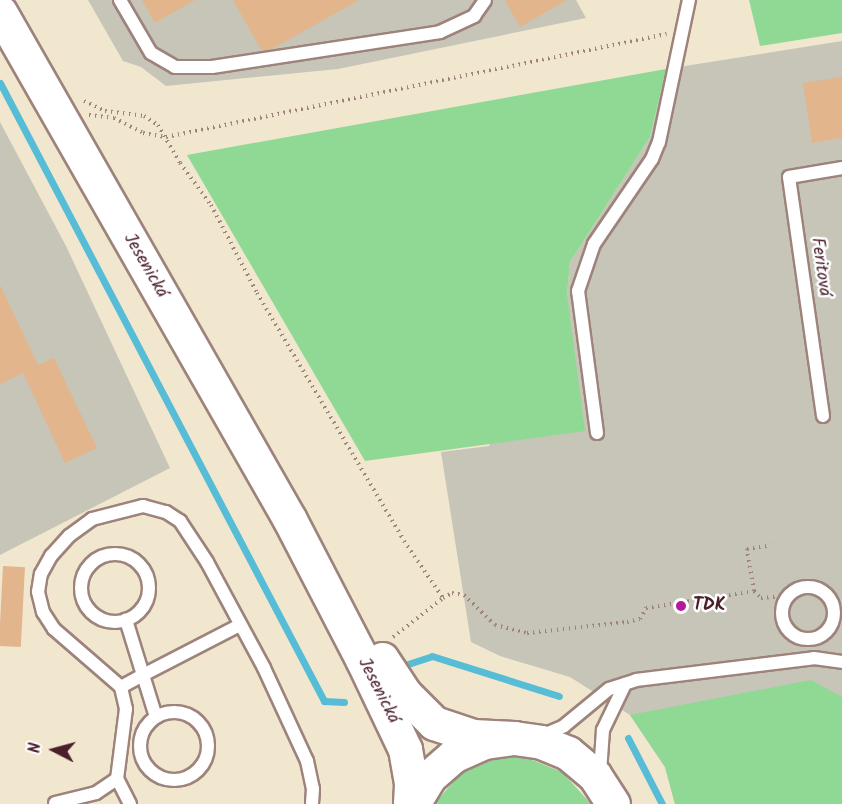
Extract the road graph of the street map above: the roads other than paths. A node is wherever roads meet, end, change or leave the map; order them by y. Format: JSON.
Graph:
{"nodes":[{"id":1,"x":120,"y":0,"type":"edge"},
{"id":2,"x":484,"y":0,"type":"edge"},
{"id":3,"x":689,"y":0,"type":"edge"},
{"id":4,"x":0,"y":12,"type":"edge"},
{"id":5,"x":842,"y":168,"type":"edge"},
{"id":6,"x":823,"y":416,"type":"dead end"},
{"id":7,"x":597,"y":433,"type":"dead end"},
{"id":8,"x":290,"y":520,"type":"junction"},
{"id":9,"x":126,"y":620,"type":"junction"},
{"id":10,"x":240,"y":625,"type":"junction"},
{"id":11,"x":812,"y":639,"type":"junction"},
{"id":12,"x":814,"y":658,"type":"junction"},
{"id":13,"x":842,"y":662,"type":"edge"},
{"id":14,"x":143,"y":675,"type":"junction"},
{"id":15,"x":631,"y":682,"type":"junction"},
{"id":16,"x":121,"y":687,"type":"junction"},
{"id":17,"x":156,"y":717,"type":"junction"},
{"id":18,"x":514,"y":738,"type":"junction"},
{"id":19,"x":117,"y":779,"type":"junction"},
{"id":20,"x":609,"y":796,"type":"edge"},
{"id":21,"x":55,"y":803,"type":"edge"},
{"id":22,"x":130,"y":804,"type":"edge"},
{"id":23,"x":312,"y":804,"type":"edge"},
{"id":24,"x":411,"y":804,"type":"edge"}],
"edges":[{"from":1,"to":2,"type":"lane"},
{"from":3,"to":7,"type":"lane"},
{"from":4,"to":8,"type":"main road","name":"Jesenická"},
{"from":5,"to":6,"type":"lane","name":"Feritová"},
{"from":8,"to":18,"type":"main road","name":"Jesenická"},
{"from":8,"to":24,"type":"main road","name":"Jesenická"},
{"from":9,"to":9,"type":"lane"},
{"from":9,"to":14,"type":"lane"},
{"from":10,"to":14,"type":"lane"},
{"from":10,"to":16,"type":"lane"},
{"from":10,"to":23,"type":"lane"},
{"from":11,"to":11,"type":"lane"},
{"from":11,"to":12,"type":"lane"},
{"from":12,"to":13,"type":"lane"},
{"from":12,"to":15,"type":"lane"},
{"from":14,"to":16,"type":"lane"},
{"from":14,"to":17,"type":"lane"},
{"from":15,"to":18,"type":"lane"},
{"from":15,"to":20,"type":"lane"},
{"from":16,"to":19,"type":"lane"},
{"from":17,"to":17,"type":"lane"},
{"from":18,"to":20,"type":"main road"},
{"from":18,"to":24,"type":"main road"},
{"from":19,"to":21,"type":"lane"},
{"from":19,"to":22,"type":"lane"}]}
